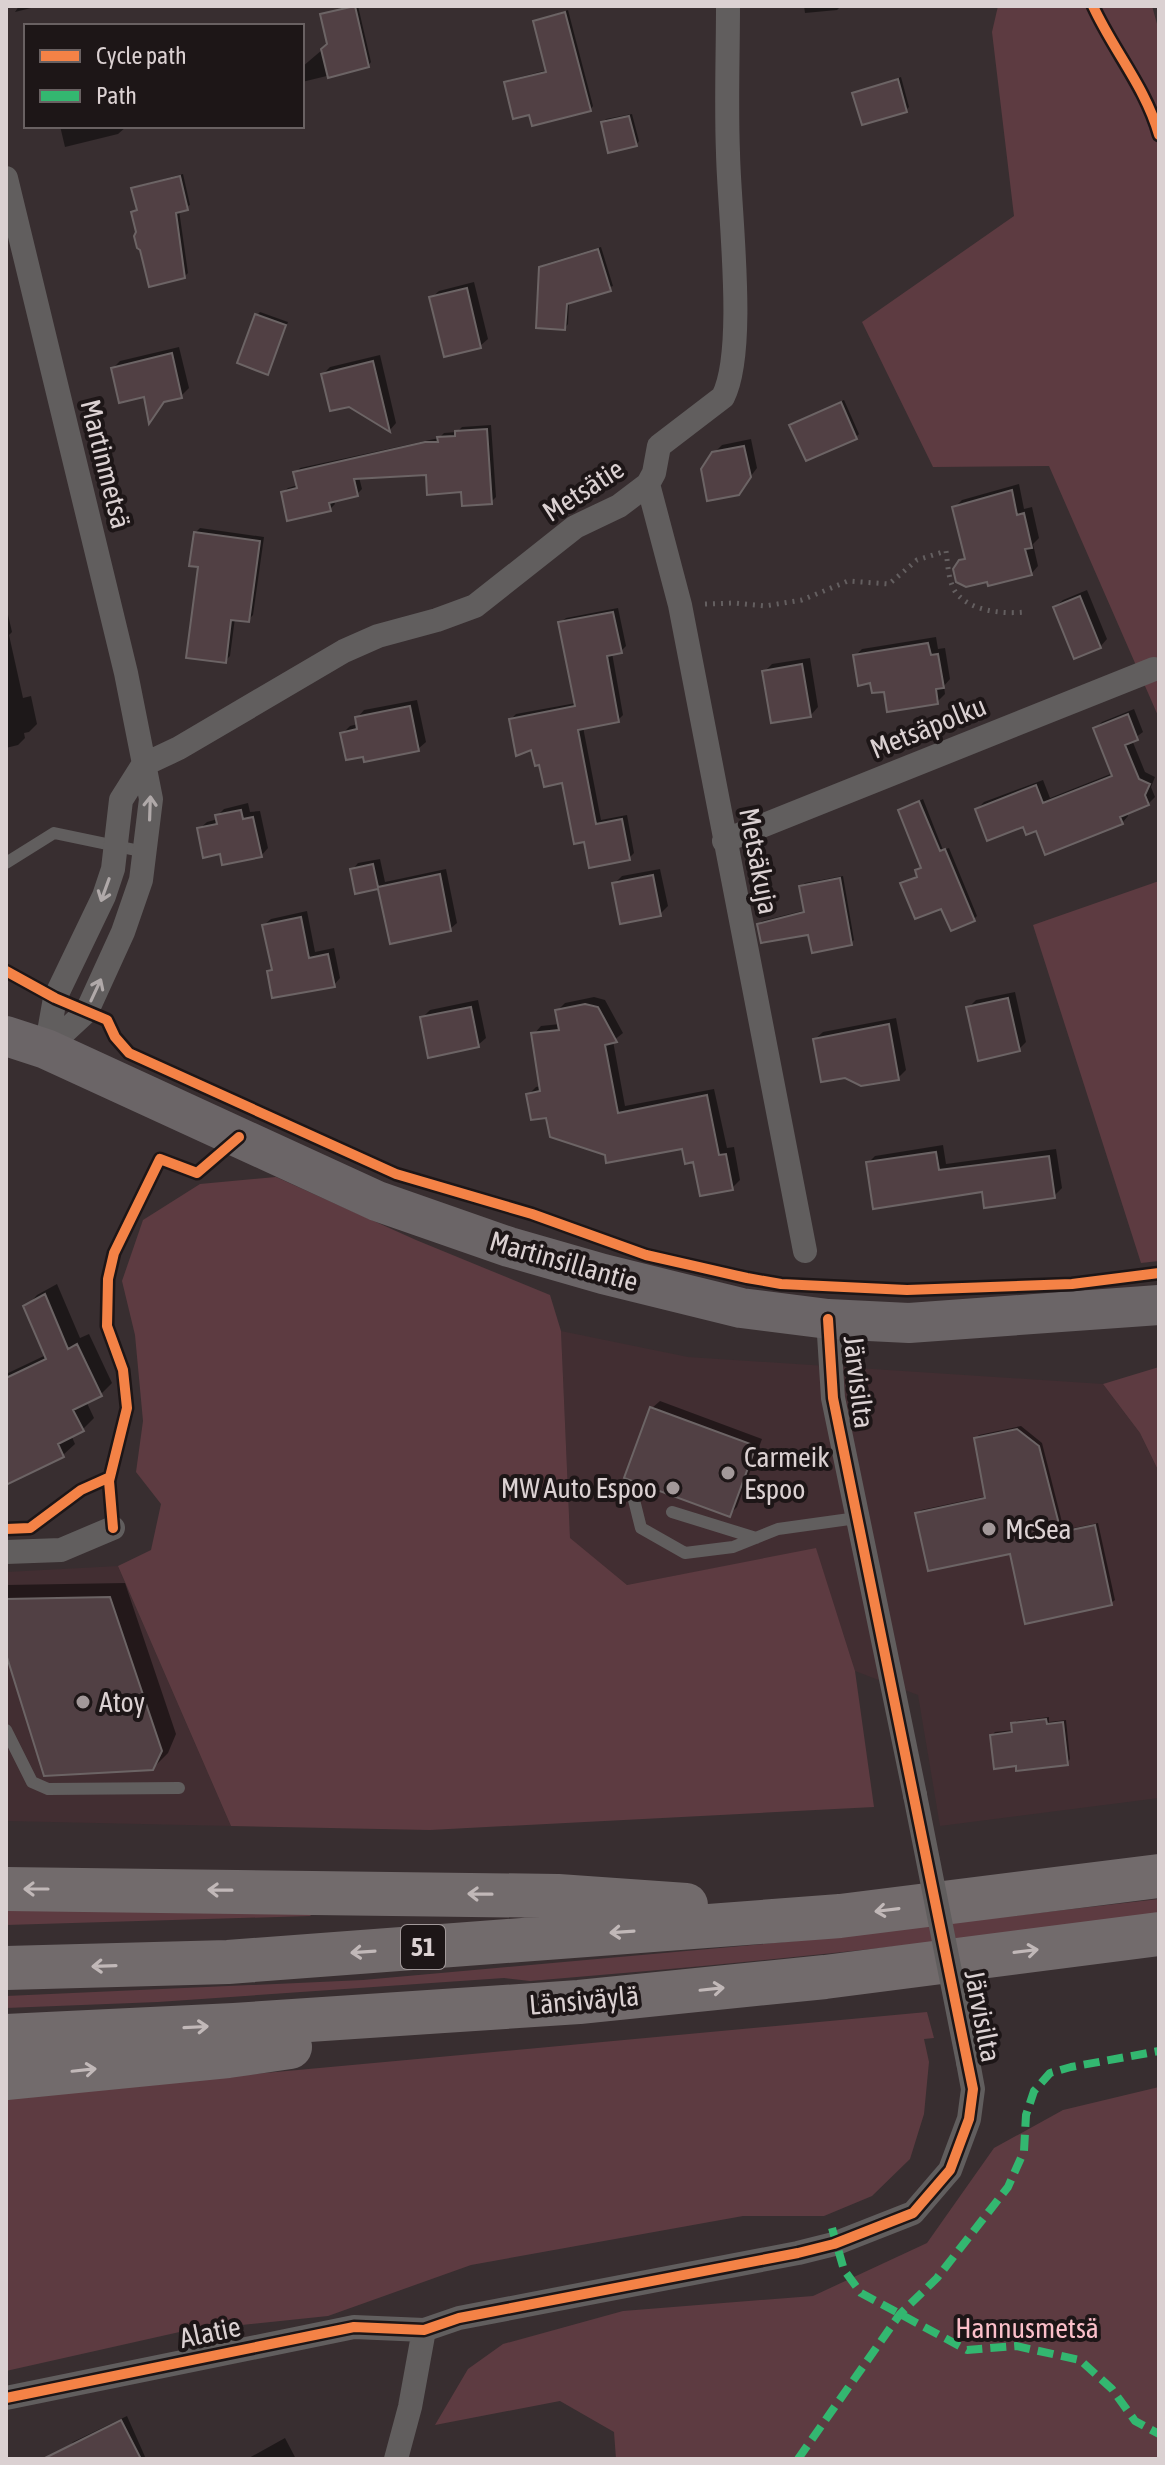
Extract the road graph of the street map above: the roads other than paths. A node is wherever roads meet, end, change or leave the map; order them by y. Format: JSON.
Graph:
{"nodes":[{"id":1,"x":728,"y":6,"type":"edge"},
{"id":2,"x":6,"y":178,"type":"edge"},
{"id":3,"x":648,"y":484,"type":"junction"},
{"id":4,"x":1154,"y":669,"type":"dead end"},
{"id":5,"x":143,"y":765,"type":"junction"},
{"id":6,"x":724,"y":841,"type":"junction"},
{"id":7,"x":116,"y":847,"type":"junction"},
{"id":8,"x":145,"y":852,"type":"junction"},
{"id":9,"x":6,"y":863,"type":"edge"},
{"id":10,"x":6,"y":1036,"type":"edge"},
{"id":11,"x":46,"y":1049,"type":"junction"},
{"id":12,"x":805,"y":1251,"type":"dead end"},
{"id":13,"x":1159,"y":1305,"type":"edge"},
{"id":14,"x":828,"y":1319,"type":"junction"},
{"id":15,"x":634,"y":1500,"type":"dead end"},
{"id":16,"x":672,"y":1512,"type":"dead end"},
{"id":17,"x":857,"y":1518,"type":"junction"},
{"id":18,"x":113,"y":1528,"type":"dead end"},
{"id":19,"x":756,"y":1538,"type":"junction"},
{"id":20,"x":6,"y":1552,"type":"edge"},
{"id":21,"x":6,"y":1730,"type":"edge"},
{"id":22,"x":179,"y":1788,"type":"dead end"},
{"id":23,"x":1159,"y":1876,"type":"edge"},
{"id":24,"x":6,"y":1889,"type":"edge"},
{"id":25,"x":840,"y":1916,"type":"junction"},
{"id":26,"x":1159,"y":1934,"type":"edge"},
{"id":27,"x":6,"y":1968,"type":"edge"},
{"id":28,"x":579,"y":2002,"type":"junction"},
{"id":29,"x":6,"y":2036,"type":"edge"},
{"id":30,"x":6,"y":2078,"type":"edge"},
{"id":31,"x":424,"y":2330,"type":"junction"},
{"id":32,"x":6,"y":2398,"type":"edge"},
{"id":33,"x":396,"y":2459,"type":"edge"}],
"edges":[{"from":1,"to":3,"type":"street","name":"Metsätie"},
{"from":2,"to":5,"type":"street","name":"Martinmetsä"},
{"from":3,"to":5,"type":"street","name":"Metsätie"},
{"from":3,"to":6,"type":"street","name":"Metsäkuja"},
{"from":4,"to":6,"type":"street","name":"Metsäpolku"},
{"from":5,"to":7,"type":"street"},
{"from":8,"to":5,"type":"street","name":"Martinmetsä","one_way":true},
{"from":6,"to":12,"type":"street","name":"Metsäkuja"},
{"from":7,"to":8,"type":"lane"},
{"from":7,"to":9,"type":"lane"},
{"from":7,"to":11,"type":"street","one_way":true},
{"from":11,"to":8,"type":"street","name":"Martinmetsä","one_way":true},
{"from":10,"to":11,"type":"main road","name":"Martinsillantie"},
{"from":11,"to":14,"type":"main road","name":"Martinsillantie"},
{"from":13,"to":14,"type":"main road","name":"Martinsillantie"},
{"from":14,"to":17,"type":"street","name":"Järvisilta"},
{"from":15,"to":19,"type":"lane"},
{"from":16,"to":19,"type":"lane"},
{"from":17,"to":19,"type":"lane"},
{"from":17,"to":31,"type":"street","name":"Järvisilta","bridge":true},
{"from":18,"to":20,"type":"street"},
{"from":21,"to":22,"type":"lane"},
{"from":23,"to":25,"type":"highway","number":"51","one_way":true},
{"from":25,"to":24,"type":"highway","one_way":true},
{"from":25,"to":27,"type":"highway","number":"51","one_way":true},
{"from":28,"to":26,"type":"highway","name":"Länsiväylä","number":"51","one_way":true},
{"from":29,"to":28,"type":"highway","name":"Länsiväylä","number":"51","one_way":true},
{"from":30,"to":28,"type":"highway","one_way":true},
{"from":31,"to":32,"type":"street","name":"Alatie"},
{"from":31,"to":33,"type":"street"}]}
